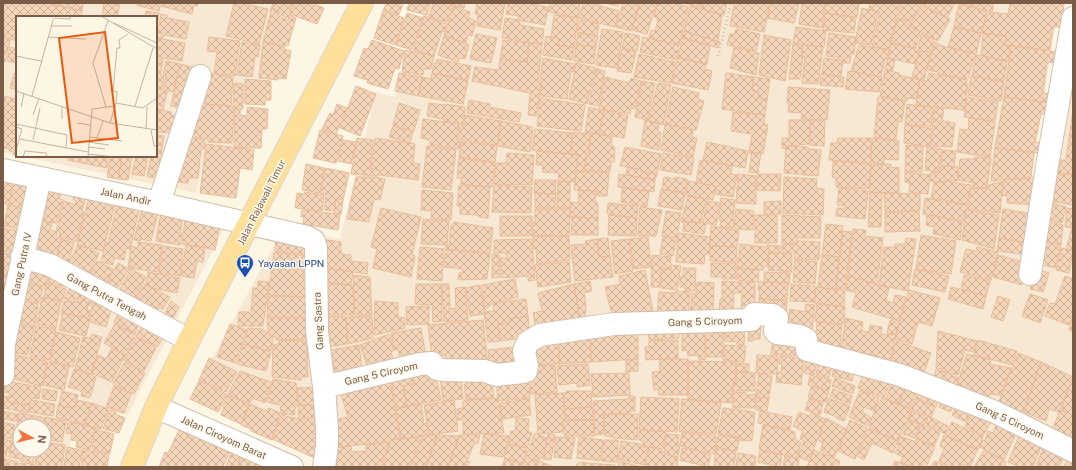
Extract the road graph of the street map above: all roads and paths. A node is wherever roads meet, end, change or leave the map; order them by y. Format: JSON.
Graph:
{"nodes":[{"id":1,"x":362,"y":3,"type":"edge"},
{"id":2,"x":731,"y":3,"type":"edge"},
{"id":3,"x":1073,"y":18,"type":"edge"},
{"id":4,"x":718,"y":56,"type":"dead end"},
{"id":5,"x":200,"y":76,"type":"dead end"},
{"id":6,"x":3,"y":170,"type":"edge"},
{"id":7,"x":40,"y":178,"type":"junction"},
{"id":8,"x":159,"y":203,"type":"junction"},
{"id":9,"x":249,"y":224,"type":"junction"},
{"id":10,"x":22,"y":257,"type":"junction"},
{"id":11,"x":1030,"y":274,"type":"dead end"},
{"id":12,"x":189,"y":340,"type":"junction"},
{"id":13,"x":3,"y":375,"type":"edge"},
{"id":14,"x":324,"y":387,"type":"junction"},
{"id":15,"x":156,"y":407,"type":"junction"},
{"id":16,"x":1073,"y":451,"type":"edge"},
{"id":17,"x":132,"y":467,"type":"edge"},
{"id":18,"x":292,"y":467,"type":"edge"},
{"id":19,"x":324,"y":467,"type":"edge"}],
"edges":[{"from":1,"to":9,"type":"main road","name":"Jalan Rajawali Timur"},
{"from":2,"to":4,"type":"path"},
{"from":3,"to":11,"type":"street"},
{"from":5,"to":8,"type":"street"},
{"from":6,"to":7,"type":"street","name":"Jalan Andir"},
{"from":7,"to":8,"type":"street","name":"Jalan Andir"},
{"from":7,"to":10,"type":"street","name":"Gang Putra IV"},
{"from":8,"to":9,"type":"street","name":"Jalan Andir"},
{"from":9,"to":12,"type":"main road","name":"Jalan Rajawali Timur"},
{"from":9,"to":14,"type":"street","name":"Gang Sastra"},
{"from":10,"to":12,"type":"street","name":"Gang Putra Tengah"},
{"from":10,"to":13,"type":"street","name":"Gang Putra IV"},
{"from":12,"to":15,"type":"main road","name":"Jalan Rajawali Timur"},
{"from":14,"to":16,"type":"street","name":"Gang 5 Ciroyom"},
{"from":14,"to":19,"type":"street","name":"Gang Sastra"},
{"from":15,"to":17,"type":"main road","name":"Jalan Rajawali Timur"},
{"from":15,"to":18,"type":"street","name":"Jalan Ciroyom Barat"}]}
